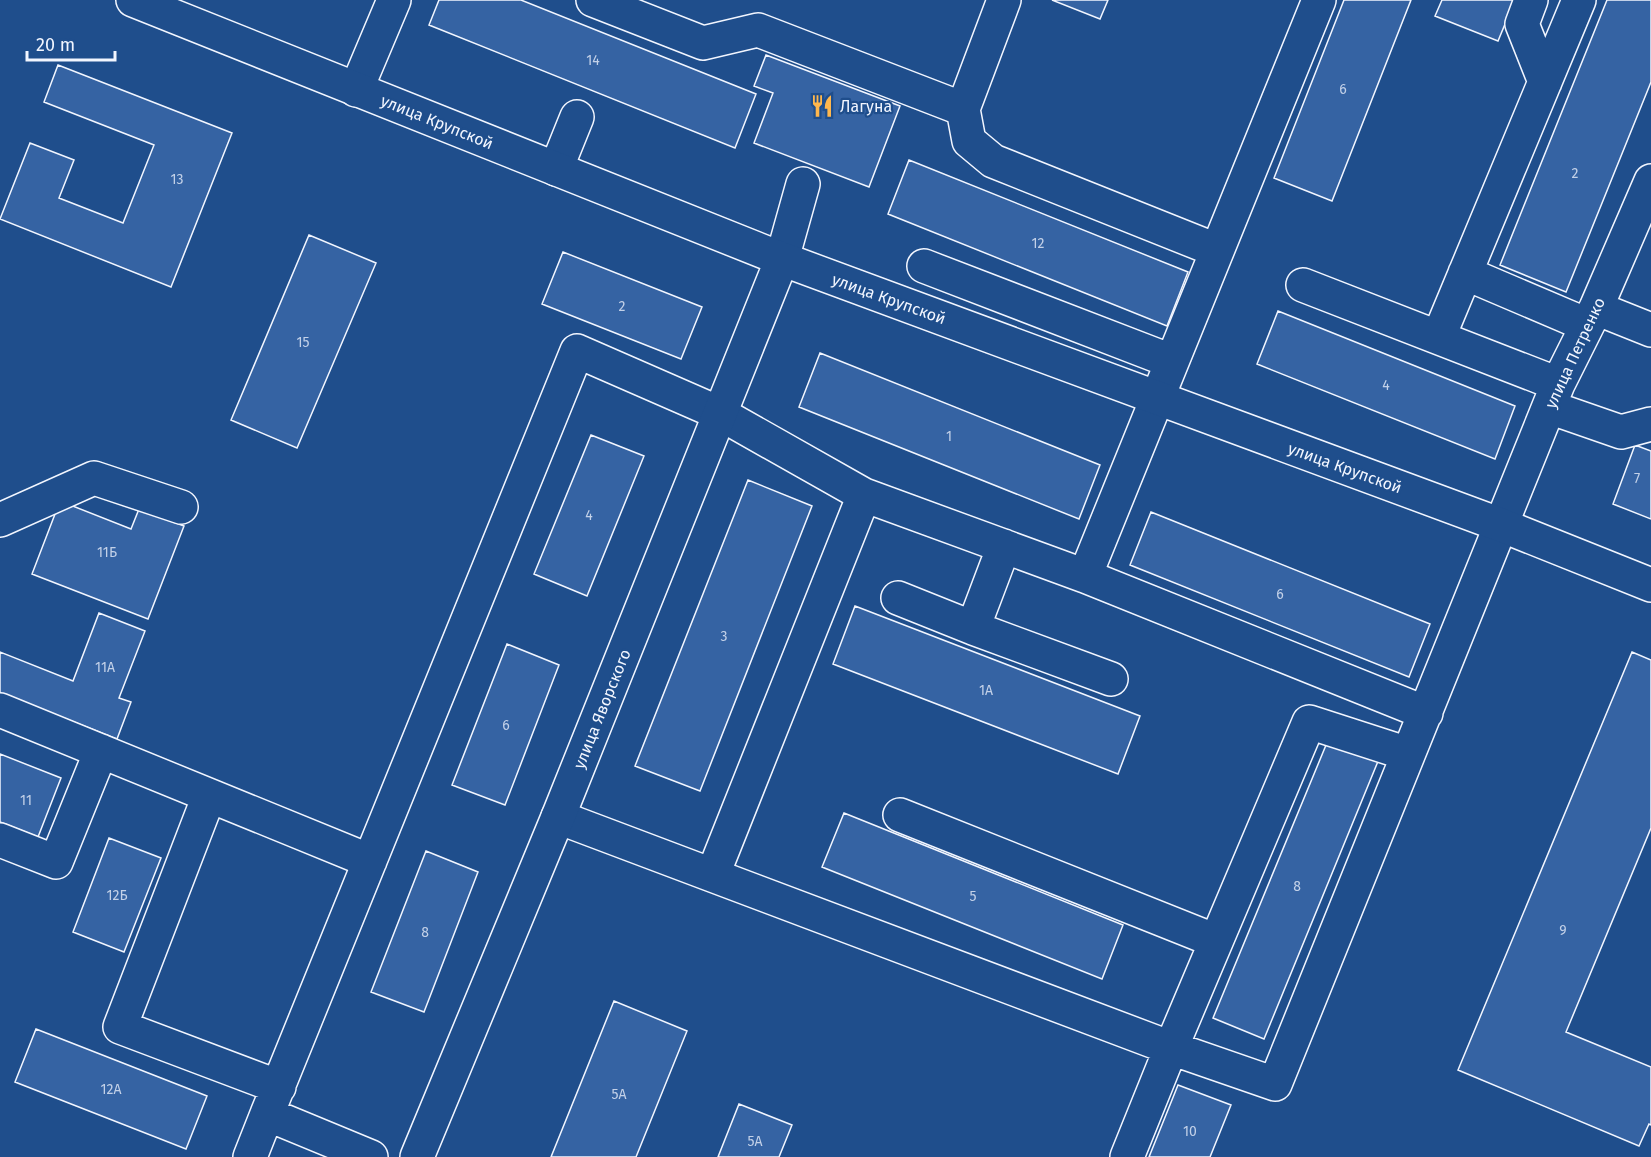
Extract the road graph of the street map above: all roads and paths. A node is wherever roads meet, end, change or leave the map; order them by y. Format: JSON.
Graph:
{"nodes":[{"id":1,"x":133,"y":0,"type":"edge"},
{"id":2,"x":394,"y":0,"type":"edge"},
{"id":3,"x":593,"y":0,"type":"edge"},
{"id":4,"x":1004,"y":0,"type":"edge"},
{"id":5,"x":1319,"y":0,"type":"edge"},
{"id":6,"x":1531,"y":0,"type":"edge"},
{"id":7,"x":1579,"y":0,"type":"edge"},
{"id":8,"x":1545,"y":82,"type":"junction"},
{"id":9,"x":356,"y":90,"type":"junction"},
{"id":10,"x":963,"y":109,"type":"junction"},
{"id":11,"x":577,"y":117,"type":"dead end"},
{"id":12,"x":556,"y":169,"type":"junction"},
{"id":13,"x":1651,"y":182,"type":"edge"},
{"id":14,"x":803,"y":184,"type":"dead end"},
{"id":15,"x":1216,"y":250,"type":"junction"},
{"id":16,"x":782,"y":259,"type":"junction"},
{"id":17,"x":924,"y":266,"type":"dead end"},
{"id":18,"x":1465,"y":273,"type":"junction"},
{"id":19,"x":1303,"y":285,"type":"dead end"},
{"id":20,"x":1592,"y":317,"type":"junction"},
{"id":21,"x":1651,"y":330,"type":"edge"},
{"id":22,"x":1439,"y":336,"type":"junction"},
{"id":23,"x":1171,"y":361,"type":"junction"},
{"id":24,"x":1554,"y":395,"type":"junction"},
{"id":25,"x":1156,"y":399,"type":"junction"},
{"id":26,"x":719,"y":413,"type":"junction"},
{"id":27,"x":1651,"y":424,"type":"edge"},
{"id":28,"x":864,"y":495,"type":"junction"},
{"id":29,"x":181,"y":507,"type":"dead end"},
{"id":30,"x":0,"y":520,"type":"edge"},
{"id":31,"x":1501,"y":525,"type":"junction"},
{"id":32,"x":1004,"y":546,"type":"junction"},
{"id":33,"x":1085,"y":576,"type":"junction"},
{"id":34,"x":1651,"y":585,"type":"edge"},
{"id":35,"x":898,"y":598,"type":"dead end"},
{"id":36,"x":973,"y":628,"type":"junction"},
{"id":37,"x":1111,"y":679,"type":"dead end"},
{"id":38,"x":0,"y":710,"type":"edge"},
{"id":39,"x":1426,"y":713,"type":"junction"},
{"id":40,"x":101,"y":751,"type":"junction"},
{"id":41,"x":1408,"y":754,"type":"junction"},
{"id":42,"x":209,"y":796,"type":"junction"},
{"id":43,"x":900,"y":814,"type":"dead end"},
{"id":44,"x":558,"y":818,"type":"junction"},
{"id":45,"x":0,"y":840,"type":"edge"},
{"id":46,"x":370,"y":861,"type":"junction"},
{"id":47,"x":713,"y":874,"type":"junction"},
{"id":48,"x":1216,"y":941,"type":"junction"},
{"id":49,"x":1171,"y":1048,"type":"junction"},
{"id":50,"x":273,"y":1101,"type":"junction"},
{"id":51,"x":250,"y":1157,"type":"edge"},
{"id":52,"x":371,"y":1157,"type":"edge"},
{"id":53,"x":417,"y":1157,"type":"edge"},
{"id":54,"x":1127,"y":1157,"type":"edge"}],
"edges":[{"from":1,"to":9,"type":"main road","name":"улица Крупской"},
{"from":2,"to":9,"type":"main road"},
{"from":3,"to":10,"type":"main road"},
{"from":4,"to":10,"type":"main road"},
{"from":5,"to":15,"type":"main road"},
{"from":6,"to":8,"type":"main road"},
{"from":7,"to":8,"type":"main road"},
{"from":8,"to":18,"type":"main road"},
{"from":9,"to":12,"type":"main road","name":"улица Крупской"},
{"from":10,"to":15,"type":"main road"},
{"from":11,"to":12,"type":"main road"},
{"from":12,"to":16,"type":"main road","name":"улица Крупской"},
{"from":13,"to":20,"type":"main road","name":"улица Петренко"},
{"from":14,"to":16,"type":"main road","name":"улица Яворского"},
{"from":15,"to":23,"type":"main road"},
{"from":16,"to":25,"type":"main road","name":"улица Крупской"},
{"from":16,"to":26,"type":"main road","name":"улица Яворского"},
{"from":17,"to":23,"type":"main road"},
{"from":18,"to":20,"type":"main road"},
{"from":18,"to":22,"type":"main road"},
{"from":19,"to":22,"type":"main road"},
{"from":20,"to":21,"type":"main road"},
{"from":20,"to":24,"type":"main road","name":"улица Петренко"},
{"from":22,"to":24,"type":"main road"},
{"from":23,"to":25,"type":"main road"},
{"from":24,"to":27,"type":"main road"},
{"from":24,"to":31,"type":"main road","name":"улица Петренко"},
{"from":25,"to":31,"type":"main road","name":"улица Крупской"},
{"from":25,"to":33,"type":"main road"},
{"from":26,"to":28,"type":"main road"},
{"from":26,"to":44,"type":"main road","name":"улица Яворского"},
{"from":26,"to":46,"type":"main road"},
{"from":28,"to":32,"type":"main road"},
{"from":28,"to":47,"type":"main road"},
{"from":29,"to":30,"type":"main road"},
{"from":31,"to":34,"type":"main road","name":"улица Крупской"},
{"from":31,"to":39,"type":"main road","name":"улица Петренко"},
{"from":32,"to":33,"type":"main road"},
{"from":32,"to":36,"type":"main road"},
{"from":33,"to":39,"type":"main road"},
{"from":35,"to":36,"type":"main road"},
{"from":36,"to":37,"type":"main road"},
{"from":38,"to":40,"type":"main road"},
{"from":39,"to":41,"type":"main road","name":"улица Петренко"},
{"from":40,"to":42,"type":"main road"},
{"from":40,"to":45,"type":"main road"},
{"from":41,"to":48,"type":"main road"},
{"from":41,"to":49,"type":"main road","name":"улица Петренко"},
{"from":42,"to":46,"type":"main road"},
{"from":42,"to":50,"type":"main road"},
{"from":43,"to":48,"type":"main road"},
{"from":44,"to":47,"type":"main road"},
{"from":44,"to":53,"type":"main road","name":"улица Яворского"},
{"from":46,"to":50,"type":"main road"},
{"from":47,"to":49,"type":"main road"},
{"from":48,"to":49,"type":"main road"},
{"from":49,"to":54,"type":"main road"},
{"from":50,"to":51,"type":"main road"},
{"from":50,"to":52,"type":"main road"}]}
